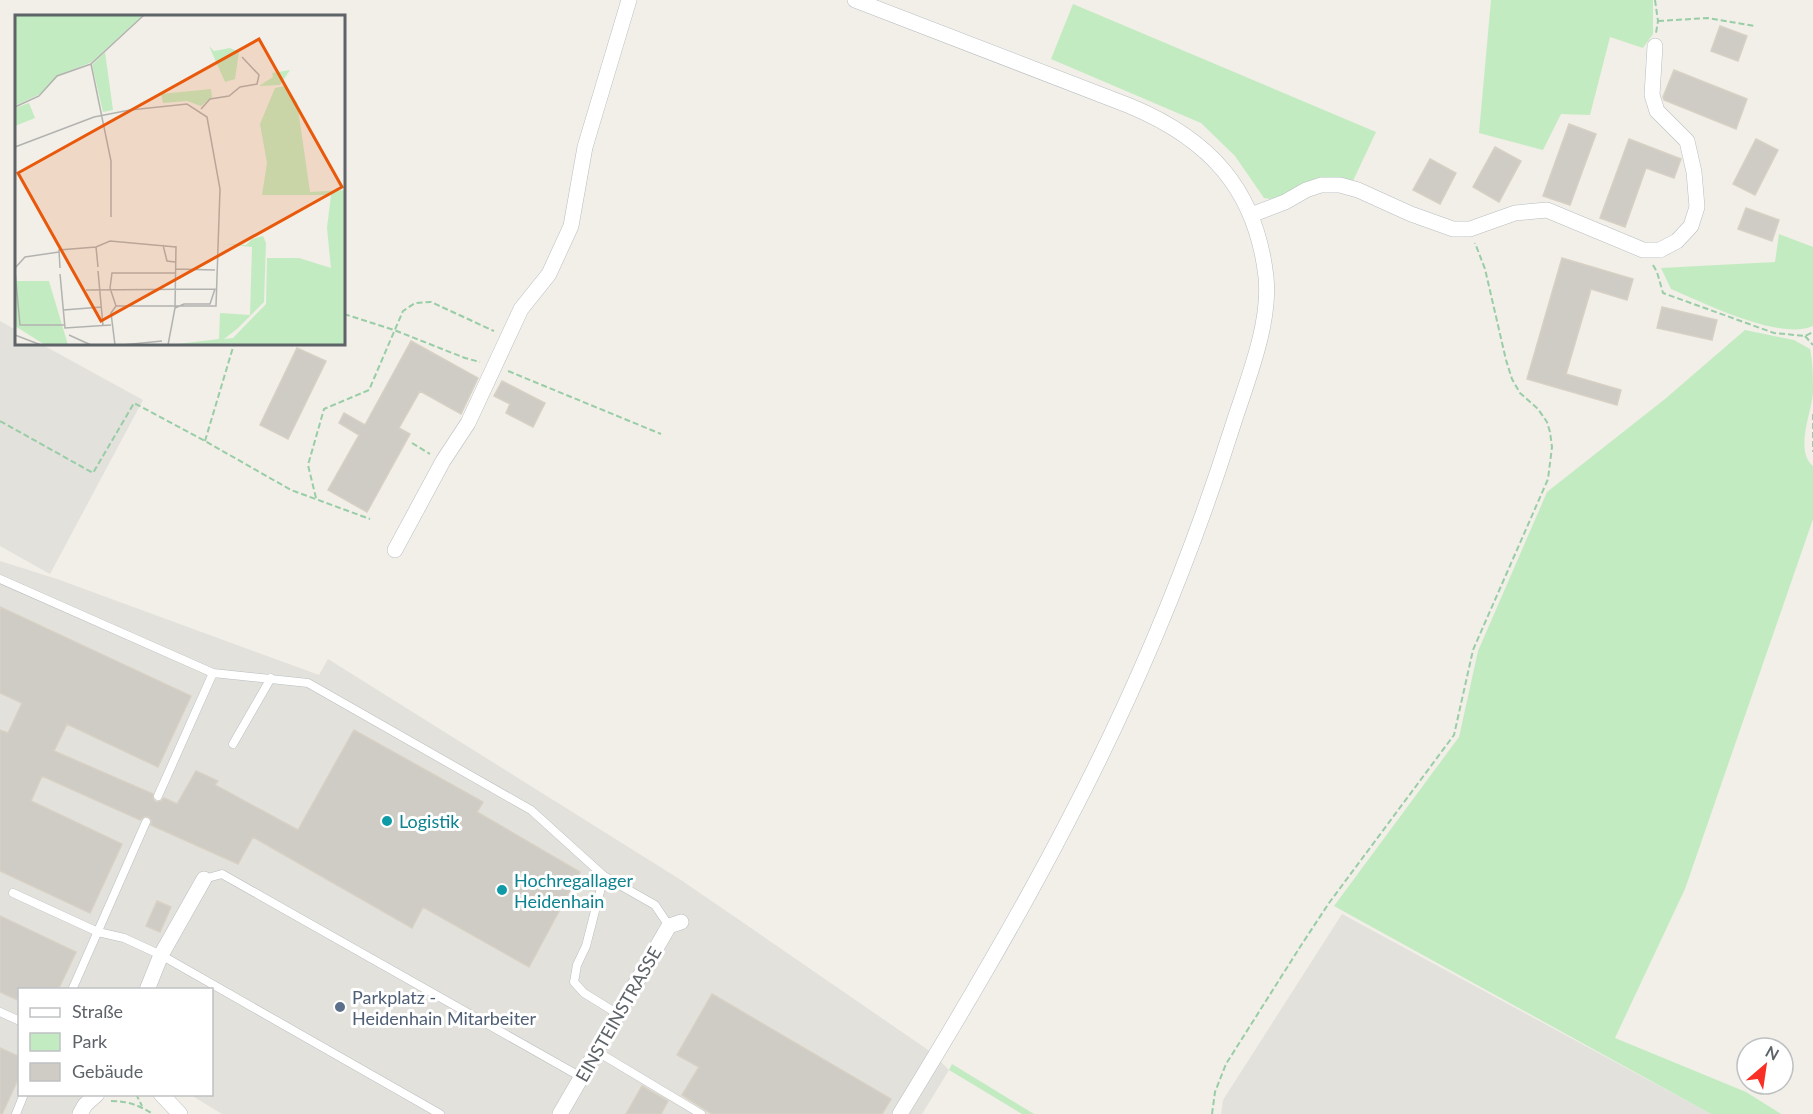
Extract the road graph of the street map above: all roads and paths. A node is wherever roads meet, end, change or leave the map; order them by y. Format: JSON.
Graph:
{"nodes":[{"id":1,"x":629,"y":0,"type":"edge"},
{"id":2,"x":855,"y":0,"type":"edge"},
{"id":3,"x":1655,"y":0,"type":"edge"},
{"id":4,"x":1658,"y":21,"type":"junction"},
{"id":5,"x":1755,"y":26,"type":"dead end"},
{"id":6,"x":1655,"y":46,"type":"joint"},
{"id":7,"x":1251,"y":215,"type":"junction"},
{"id":8,"x":1470,"y":229,"type":"junction"},
{"id":9,"x":1643,"y":250,"type":"junction"},
{"id":10,"x":1813,"y":332,"type":"edge"},
{"id":11,"x":1805,"y":336,"type":"junction"},
{"id":12,"x":507,"y":337,"type":"junction"},
{"id":13,"x":234,"y":345,"type":"edge"},
{"id":14,"x":1813,"y":345,"type":"edge"},
{"id":15,"x":1813,"y":414,"type":"edge"},
{"id":16,"x":0,"y":421,"type":"edge"},
{"id":17,"x":205,"y":441,"type":"junction"},
{"id":18,"x":412,"y":442,"type":"dead end"},
{"id":19,"x":1813,"y":452,"type":"edge"},
{"id":20,"x":443,"y":461,"type":"junction"},
{"id":21,"x":316,"y":499,"type":"junction"},
{"id":22,"x":370,"y":519,"type":"dead end"},
{"id":23,"x":395,"y":550,"type":"dead end"},
{"id":24,"x":0,"y":579,"type":"edge"},
{"id":25,"x":213,"y":673,"type":"junction"},
{"id":26,"x":271,"y":678,"type":"junction"},
{"id":27,"x":233,"y":744,"type":"dead end"},
{"id":28,"x":158,"y":796,"type":"dead end"},
{"id":29,"x":146,"y":822,"type":"dead end"},
{"id":30,"x":604,"y":876,"type":"junction"},
{"id":31,"x":204,"y":879,"type":"joint"},
{"id":32,"x":13,"y":893,"type":"dead end"},
{"id":33,"x":675,"y":924,"type":"joint"},
{"id":34,"x":98,"y":932,"type":"junction"},
{"id":35,"x":161,"y":955,"type":"junction"},
{"id":36,"x":73,"y":988,"type":"edge"},
{"id":37,"x":148,"y":988,"type":"edge"},
{"id":38,"x":0,"y":1012,"type":"edge"},
{"id":39,"x":618,"y":1014,"type":"junction"},
{"id":40,"x":18,"y":1020,"type":"edge"},
{"id":41,"x":596,"y":1051,"type":"junction"},
{"id":42,"x":581,"y":1077,"type":"junction"},
{"id":43,"x":24,"y":1096,"type":"edge"},
{"id":44,"x":96,"y":1096,"type":"edge"},
{"id":45,"x":137,"y":1096,"type":"edge"},
{"id":46,"x":162,"y":1096,"type":"edge"},
{"id":47,"x":142,"y":1106,"type":"junction"},
{"id":48,"x":82,"y":1109,"type":"edge"},
{"id":49,"x":16,"y":1114,"type":"edge"},
{"id":50,"x":153,"y":1114,"type":"edge"},
{"id":51,"x":180,"y":1114,"type":"edge"},
{"id":52,"x":440,"y":1114,"type":"edge"},
{"id":53,"x":560,"y":1114,"type":"edge"},
{"id":54,"x":701,"y":1114,"type":"edge"},
{"id":55,"x":900,"y":1114,"type":"edge"},
{"id":56,"x":1212,"y":1114,"type":"edge"}],
"edges":[{"from":1,"to":12,"type":"street"},
{"from":2,"to":7,"type":"street"},
{"from":3,"to":4,"type":"path"},
{"from":4,"to":5,"type":"path"},
{"from":4,"to":6,"type":"path"},
{"from":6,"to":9,"type":"street"},
{"from":7,"to":8,"type":"street"},
{"from":7,"to":55,"type":"street"},
{"from":8,"to":9,"type":"street"},
{"from":8,"to":56,"type":"path"},
{"from":9,"to":11,"type":"path"},
{"from":10,"to":11,"type":"path"},
{"from":11,"to":14,"type":"path"},
{"from":12,"to":20,"type":"street"},
{"from":12,"to":21,"type":"path"},
{"from":13,"to":17,"type":"path"},
{"from":15,"to":19,"type":"path"},
{"from":16,"to":17,"type":"path"},
{"from":17,"to":21,"type":"path"},
{"from":18,"to":20,"type":"path"},
{"from":20,"to":23,"type":"street"},
{"from":21,"to":22,"type":"path"},
{"from":24,"to":25,"type":"lane"},
{"from":25,"to":26,"type":"lane"},
{"from":25,"to":28,"type":"lane"},
{"from":26,"to":27,"type":"lane"},
{"from":26,"to":30,"type":"lane"},
{"from":29,"to":34,"type":"lane"},
{"from":30,"to":33,"type":"lane"},
{"from":30,"to":39,"type":"lane"},
{"from":31,"to":35,"type":"street"},
{"from":31,"to":42,"type":"lane"},
{"from":32,"to":34,"type":"lane"},
{"from":33,"to":39,"type":"street","name":"EINSTEINSTRASSE"},
{"from":34,"to":35,"type":"lane"},
{"from":34,"to":36,"type":"lane"},
{"from":35,"to":37,"type":"street"},
{"from":35,"to":52,"type":"lane"},
{"from":38,"to":40,"type":"lane"},
{"from":39,"to":41,"type":"street","name":"EINSTEINSTRASSE"},
{"from":41,"to":42,"type":"street","name":"EINSTEINSTRASSE"},
{"from":41,"to":54,"type":"lane"},
{"from":42,"to":53,"type":"street","name":"EINSTEINSTRASSE"},
{"from":43,"to":49,"type":"lane"},
{"from":44,"to":48,"type":"street"},
{"from":45,"to":47,"type":"path"},
{"from":46,"to":51,"type":"street"},
{"from":47,"to":48,"type":"path"},
{"from":47,"to":50,"type":"path"}]}
